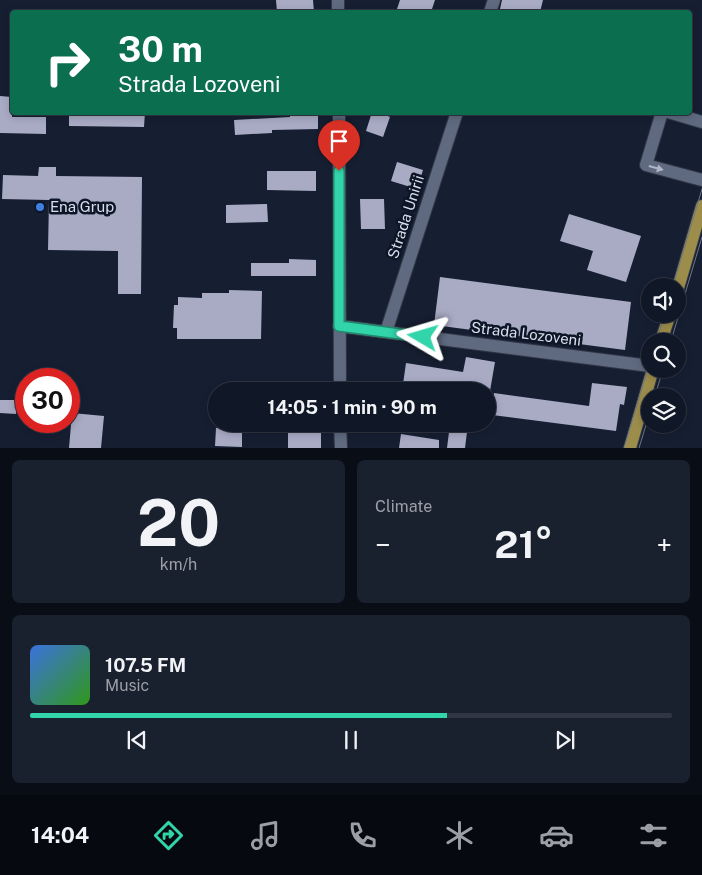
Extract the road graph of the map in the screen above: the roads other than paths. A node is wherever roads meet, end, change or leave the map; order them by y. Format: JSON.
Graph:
{"nodes":[{"id":1,"x":338,"y":115,"type":"edge"},
{"id":2,"x":456,"y":115,"type":"edge"},
{"id":3,"x":661,"y":115,"type":"edge"},
{"id":4,"x":678,"y":115,"type":"edge"},
{"id":5,"x":702,"y":122,"type":"edge"},
{"id":6,"x":702,"y":180,"type":"edge"},
{"id":7,"x":702,"y":206,"type":"edge"},
{"id":8,"x":681,"y":278,"type":"edge"},
{"id":9,"x":339,"y":326,"type":"junction"},
{"id":10,"x":386,"y":332,"type":"junction"},
{"id":11,"x":641,"y":365,"type":"edge"},
{"id":12,"x":650,"y":378,"type":"edge"},
{"id":13,"x":340,"y":382,"type":"edge"},
{"id":14,"x":340,"y":432,"type":"edge"},
{"id":15,"x":341,"y":448,"type":"edge"},
{"id":16,"x":630,"y":448,"type":"edge"}],
"edges":[{"from":1,"to":9,"type":"street"},
{"from":2,"to":10,"type":"street","name":"Strada Unirii"},
{"from":3,"to":6,"type":"street","one_way":true},
{"from":4,"to":5,"type":"street"},
{"from":7,"to":8,"type":"main road"},
{"from":9,"to":10,"type":"street","name":"Strada Lozoveni"},
{"from":9,"to":13,"type":"street"},
{"from":10,"to":11,"type":"street","name":"Strada Lozoveni"},
{"from":12,"to":16,"type":"main road"},
{"from":14,"to":15,"type":"street"}]}
